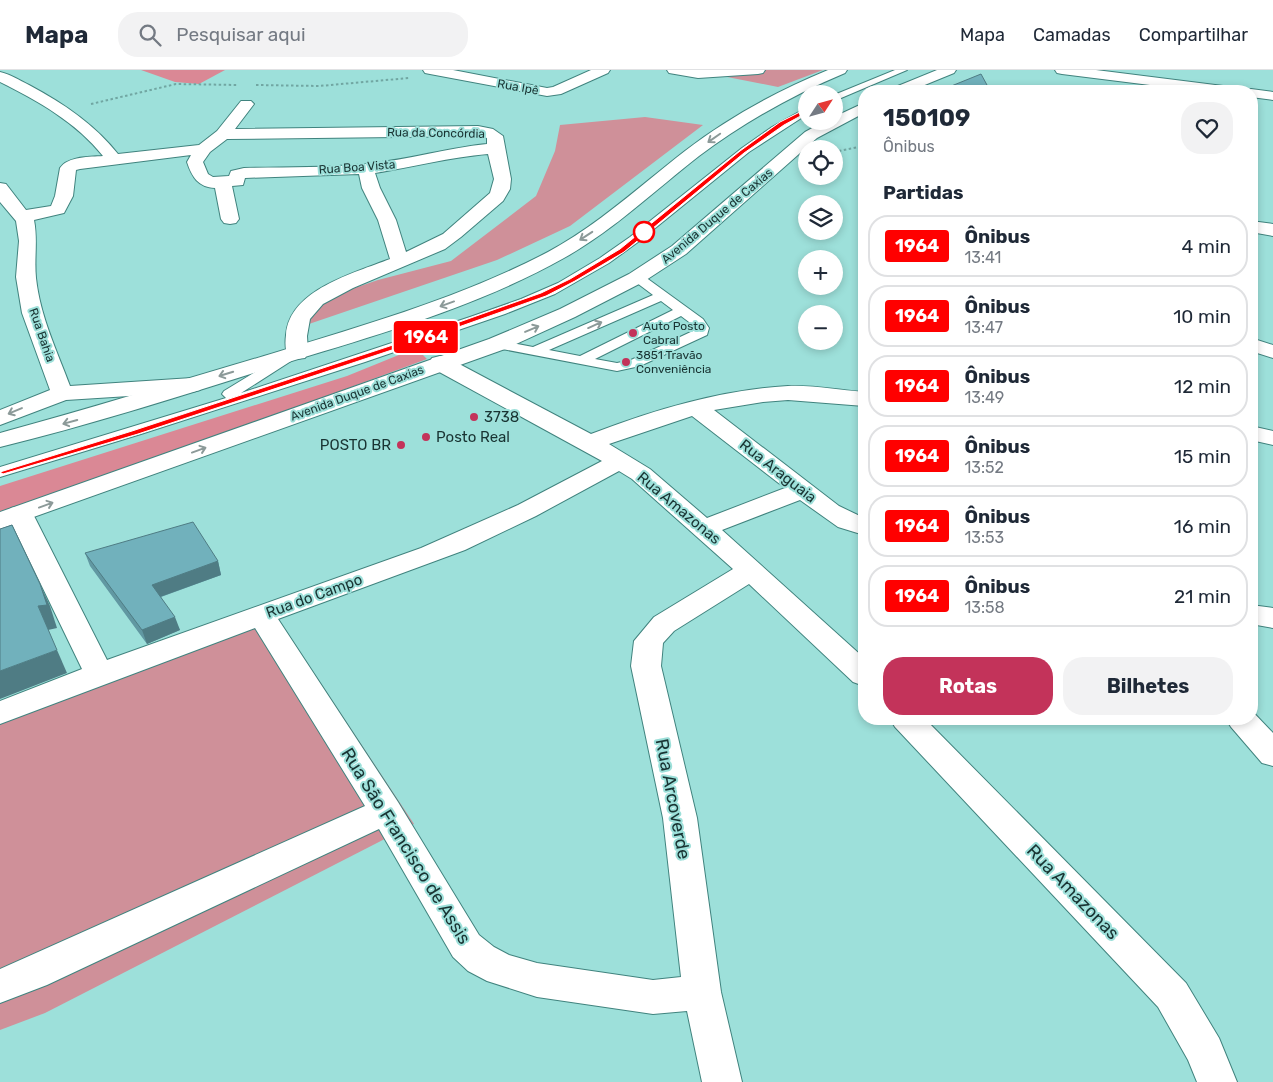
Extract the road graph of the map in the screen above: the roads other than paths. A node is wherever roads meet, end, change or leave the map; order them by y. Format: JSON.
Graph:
{"nodes":[{"id":1,"x":430,"y":70,"type":"edge"},
{"id":2,"x":602,"y":70,"type":"edge"},
{"id":3,"x":674,"y":70,"type":"edge"},
{"id":4,"x":758,"y":70,"type":"edge"},
{"id":5,"x":840,"y":70,"type":"edge"},
{"id":6,"x":903,"y":70,"type":"edge"},
{"id":7,"x":949,"y":70,"type":"edge"},
{"id":8,"x":1062,"y":70,"type":"edge"},
{"id":9,"x":0,"y":76,"type":"edge"},
{"id":10,"x":787,"y":78,"type":"dead end"},
{"id":11,"x":866,"y":85,"type":"edge"},
{"id":12,"x":913,"y":85,"type":"edge"},
{"id":13,"x":1183,"y":85,"type":"edge"},
{"id":14,"x":20,"y":86,"type":"junction"},
{"id":15,"x":858,"y":88,"type":"edge"},
{"id":16,"x":0,"y":90,"type":"edge"},
{"id":17,"x":789,"y":93,"type":"junction"},
{"id":18,"x":843,"y":94,"type":"edge"},
{"id":19,"x":1258,"y":95,"type":"edge"},
{"id":20,"x":1273,"y":96,"type":"edge"},
{"id":21,"x":246,"y":104,"type":"dead end"},
{"id":22,"x":858,"y":110,"type":"edge"},
{"id":23,"x":798,"y":115,"type":"edge"},
{"id":24,"x":222,"y":134,"type":"junction"},
{"id":25,"x":496,"y":148,"type":"junction"},
{"id":26,"x":204,"y":149,"type":"junction"},
{"id":27,"x":113,"y":158,"type":"junction"},
{"id":28,"x":366,"y":169,"type":"junction"},
{"id":29,"x":223,"y":182,"type":"junction"},
{"id":30,"x":3,"y":197,"type":"edge"},
{"id":31,"x":23,"y":216,"type":"junction"},
{"id":32,"x":230,"y":219,"type":"dead end"},
{"id":33,"x":1258,"y":227,"type":"edge"},
{"id":34,"x":1273,"y":230,"type":"edge"},
{"id":35,"x":400,"y":262,"type":"junction"},
{"id":36,"x":637,"y":277,"type":"junction"},
{"id":37,"x":662,"y":296,"type":"junction"},
{"id":38,"x":682,"y":310,"type":"junction"},
{"id":39,"x":497,"y":344,"type":"junction"},
{"id":40,"x":1258,"y":347,"type":"edge"},
{"id":41,"x":535,"y":351,"type":"junction"},
{"id":42,"x":1273,"y":352,"type":"edge"},
{"id":43,"x":297,"y":353,"type":"junction"},
{"id":44,"x":580,"y":361,"type":"junction"},
{"id":45,"x":440,"y":363,"type":"junction"},
{"id":46,"x":192,"y":384,"type":"junction"},
{"id":47,"x":62,"y":393,"type":"junction"},
{"id":48,"x":858,"y":398,"type":"edge"},
{"id":49,"x":696,"y":408,"type":"junction"},
{"id":50,"x":203,"y":410,"type":"junction"},
{"id":51,"x":0,"y":418,"type":"edge"},
{"id":52,"x":1258,"y":435,"type":"edge"},
{"id":53,"x":1273,"y":438,"type":"edge"},
{"id":54,"x":0,"y":440,"type":"edge"},
{"id":55,"x":590,"y":443,"type":"junction"},
{"id":56,"x":620,"y":461,"type":"junction"},
{"id":57,"x":0,"y":472,"type":"edge"},
{"id":58,"x":803,"y":490,"type":"junction"},
{"id":59,"x":10,"y":518,"type":"edge"},
{"id":60,"x":858,"y":525,"type":"edge"},
{"id":61,"x":704,"y":528,"type":"junction"},
{"id":62,"x":752,"y":570,"type":"junction"},
{"id":63,"x":1258,"y":615,"type":"edge"},
{"id":64,"x":261,"y":616,"type":"junction"},
{"id":65,"x":1273,"y":618,"type":"edge"},
{"id":66,"x":858,"y":669,"type":"edge"},
{"id":67,"x":99,"y":674,"type":"junction"},
{"id":68,"x":0,"y":713,"type":"edge"},
{"id":69,"x":912,"y":725,"type":"edge"},
{"id":70,"x":1247,"y":725,"type":"edge"},
{"id":71,"x":1273,"y":754,"type":"edge"},
{"id":72,"x":386,"y":811,"type":"junction"},
{"id":73,"x":0,"y":986,"type":"edge"},
{"id":74,"x":702,"y":992,"type":"junction"},
{"id":75,"x":722,"y":1082,"type":"edge"},
{"id":76,"x":1217,"y":1082,"type":"edge"}],
"edges":[{"from":1,"to":2,"type":"main road","name":"Rua Ipê"},
{"from":3,"to":4,"type":"main road"},
{"from":5,"to":17,"type":"main road"},
{"from":6,"to":11,"type":"lane"},
{"from":7,"to":12,"type":"main road"},
{"from":8,"to":13,"type":"main road"},
{"from":9,"to":14,"type":"main road"},
{"from":10,"to":17,"type":"main road"},
{"from":14,"to":16,"type":"main road"},
{"from":14,"to":27,"type":"main road"},
{"from":15,"to":18,"type":"lane"},
{"from":17,"to":43,"type":"main road","one_way":true},
{"from":19,"to":20,"type":"main road"},
{"from":21,"to":24,"type":"main road"},
{"from":22,"to":36,"type":"main road","name":"Avenida Duque de Caxias"},
{"from":23,"to":50,"type":"lane"},
{"from":24,"to":25,"type":"main road","name":"Rua da Concórdia"},
{"from":24,"to":26,"type":"main road"},
{"from":25,"to":28,"type":"main road","name":"Rua Boa Vista"},
{"from":25,"to":35,"type":"main road","name":"Rua da Concórdia"},
{"from":26,"to":27,"type":"main road"},
{"from":26,"to":29,"type":"main road"},
{"from":27,"to":31,"type":"main road"},
{"from":28,"to":29,"type":"main road","name":"Rua Boa Vista"},
{"from":28,"to":35,"type":"main road"},
{"from":29,"to":32,"type":"main road"},
{"from":30,"to":31,"type":"main road"},
{"from":31,"to":47,"type":"main road","name":"Rua Bahia"},
{"from":33,"to":34,"type":"main road"},
{"from":35,"to":43,"type":"main road","name":"Rua da Concórdia"},
{"from":36,"to":37,"type":"lane"},
{"from":39,"to":36,"type":"main road","name":"Avenida Duque de Caxias","one_way":true},
{"from":37,"to":38,"type":"lane"},
{"from":41,"to":37,"type":"lane","one_way":true},
{"from":38,"to":44,"type":"lane"},
{"from":38,"to":44,"type":"lane"},
{"from":39,"to":41,"type":"lane"},
{"from":39,"to":45,"type":"main road","name":"Avenida Duque de Caxias"},
{"from":40,"to":42,"type":"main road"},
{"from":41,"to":44,"type":"lane"},
{"from":43,"to":46,"type":"main road","one_way":true},
{"from":43,"to":50,"type":"lane"},
{"from":45,"to":55,"type":"main road","name":"Rua Amazonas"},
{"from":59,"to":45,"type":"main road","name":"Avenida Duque de Caxias","one_way":true},
{"from":46,"to":47,"type":"main road"},
{"from":46,"to":54,"type":"main road","one_way":true},
{"from":47,"to":51,"type":"main road","one_way":true},
{"from":48,"to":49,"type":"main road"},
{"from":49,"to":55,"type":"main road"},
{"from":49,"to":58,"type":"main road","name":"Rua Araguaia"},
{"from":50,"to":57,"type":"lane"},
{"from":52,"to":53,"type":"main road"},
{"from":55,"to":56,"type":"main road","name":"Rua Amazonas"},
{"from":56,"to":61,"type":"main road","name":"Rua Amazonas"},
{"from":56,"to":64,"type":"main road","name":"Rua do Campo"},
{"from":58,"to":60,"type":"main road","name":"Rua Araguaia"},
{"from":58,"to":61,"type":"main road"},
{"from":59,"to":67,"type":"main road"},
{"from":61,"to":62,"type":"main road","name":"Rua Amazonas"},
{"from":62,"to":66,"type":"main road","name":"Rua Amazonas"},
{"from":62,"to":74,"type":"main road","name":"Rua Arcoverde"},
{"from":63,"to":65,"type":"main road"},
{"from":64,"to":67,"type":"main road","name":"Rua do Campo"},
{"from":64,"to":72,"type":"main road","name":"Rua São Francisco de Assis"},
{"from":67,"to":68,"type":"main road","name":"Rua do Campo"},
{"from":69,"to":76,"type":"main road","name":"Rua Amazonas"},
{"from":70,"to":71,"type":"main road"},
{"from":72,"to":73,"type":"main road"},
{"from":72,"to":74,"type":"main road","name":"Rua São Francisco de Assis"},
{"from":74,"to":75,"type":"main road","name":"Rua Arcoverde"}]}
